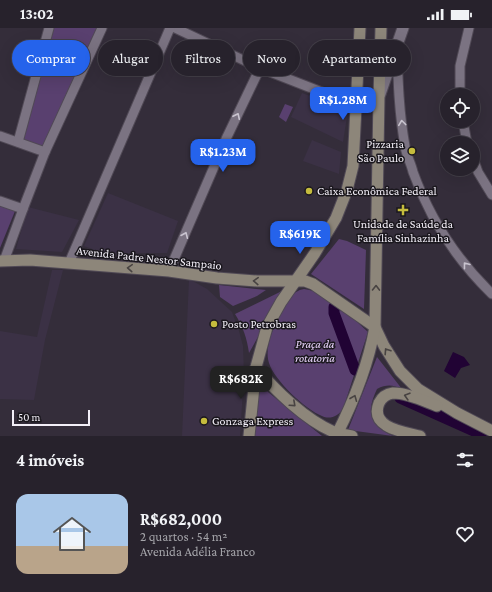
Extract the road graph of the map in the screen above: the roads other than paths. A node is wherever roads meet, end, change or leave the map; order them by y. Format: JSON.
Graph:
{"nodes":[{"id":1,"x":49,"y":28,"type":"edge"},
{"id":2,"x":102,"y":28,"type":"edge"},
{"id":3,"x":170,"y":28,"type":"edge"},
{"id":4,"x":175,"y":28,"type":"edge"},
{"id":5,"x":360,"y":28,"type":"edge"},
{"id":6,"x":382,"y":28,"type":"edge"},
{"id":7,"x":403,"y":28,"type":"edge"},
{"id":8,"x":469,"y":28,"type":"edge"},
{"id":9,"x":399,"y":40,"type":"edge"},
{"id":10,"x":243,"y":60,"type":"edge"},
{"id":11,"x":256,"y":76,"type":"edge"},
{"id":12,"x":281,"y":76,"type":"edge"},
{"id":13,"x":386,"y":76,"type":"edge"},
{"id":14,"x":398,"y":76,"type":"edge"},
{"id":15,"x":460,"y":88,"type":"edge"},
{"id":16,"x":379,"y":96,"type":"junction"},
{"id":17,"x":355,"y":104,"type":"junction"},
{"id":18,"x":0,"y":136,"type":"edge"},
{"id":19,"x":18,"y":142,"type":"junction"},
{"id":20,"x":46,"y":152,"type":"junction"},
{"id":21,"x":480,"y":175,"type":"edge"},
{"id":22,"x":492,"y":195,"type":"edge"},
{"id":23,"x":0,"y":201,"type":"edge"},
{"id":24,"x":23,"y":209,"type":"junction"},
{"id":25,"x":2,"y":261,"type":"edge"},
{"id":26,"x":69,"y":263,"type":"junction"},
{"id":27,"x":169,"y":271,"type":"junction"},
{"id":28,"x":295,"y":282,"type":"junction"},
{"id":29,"x":492,"y":294,"type":"edge"},
{"id":30,"x":375,"y":327,"type":"junction"},
{"id":31,"x":256,"y":367,"type":"junction"},
{"id":32,"x":457,"y":413,"type":"junction"},
{"id":33,"x":492,"y":431,"type":"edge"},
{"id":34,"x":337,"y":435,"type":"edge"},
{"id":35,"x":249,"y":436,"type":"edge"},
{"id":36,"x":352,"y":436,"type":"edge"},
{"id":37,"x":420,"y":436,"type":"edge"}],
"edges":[{"from":1,"to":19,"type":"street"},
{"from":2,"to":20,"type":"street"},
{"from":3,"to":26,"type":"street"},
{"from":4,"to":10,"type":"street"},
{"from":5,"to":17,"type":"main road"},
{"from":6,"to":16,"type":"main road"},
{"from":7,"to":9,"type":"street"},
{"from":8,"to":15,"type":"street"},
{"from":27,"to":11,"type":"street","one_way":true},
{"from":12,"to":17,"type":"street"},
{"from":13,"to":16,"type":"street"},
{"from":29,"to":14,"type":"street","one_way":true},
{"from":30,"to":16,"type":"main road","one_way":true},
{"from":17,"to":28,"type":"main road"},
{"from":18,"to":19,"type":"street"},
{"from":19,"to":20,"type":"street"},
{"from":20,"to":24,"type":"street"},
{"from":21,"to":22,"type":"street"},
{"from":23,"to":24,"type":"street"},
{"from":24,"to":25,"type":"street"},
{"from":25,"to":26,"type":"main road","name":"Avenida Padre Nestor Sampaio"},
{"from":27,"to":26,"type":"main road","name":"Avenida Padre Nestor Sampaio","one_way":true},
{"from":28,"to":27,"type":"main road","name":"Avenida Padre Nestor Sampaio","one_way":true},
{"from":28,"to":30,"type":"main road","name":"Avenida Padre Nestor Sampaio"},
{"from":28,"to":31,"type":"main road"},
{"from":32,"to":30,"type":"main road","one_way":true},
{"from":34,"to":30,"type":"main road","one_way":true},
{"from":31,"to":34,"type":"main road","one_way":true},
{"from":31,"to":35,"type":"main road"},
{"from":32,"to":33,"type":"main road"},
{"from":32,"to":37,"type":"main road","one_way":true},
{"from":34,"to":36,"type":"main road"}]}
